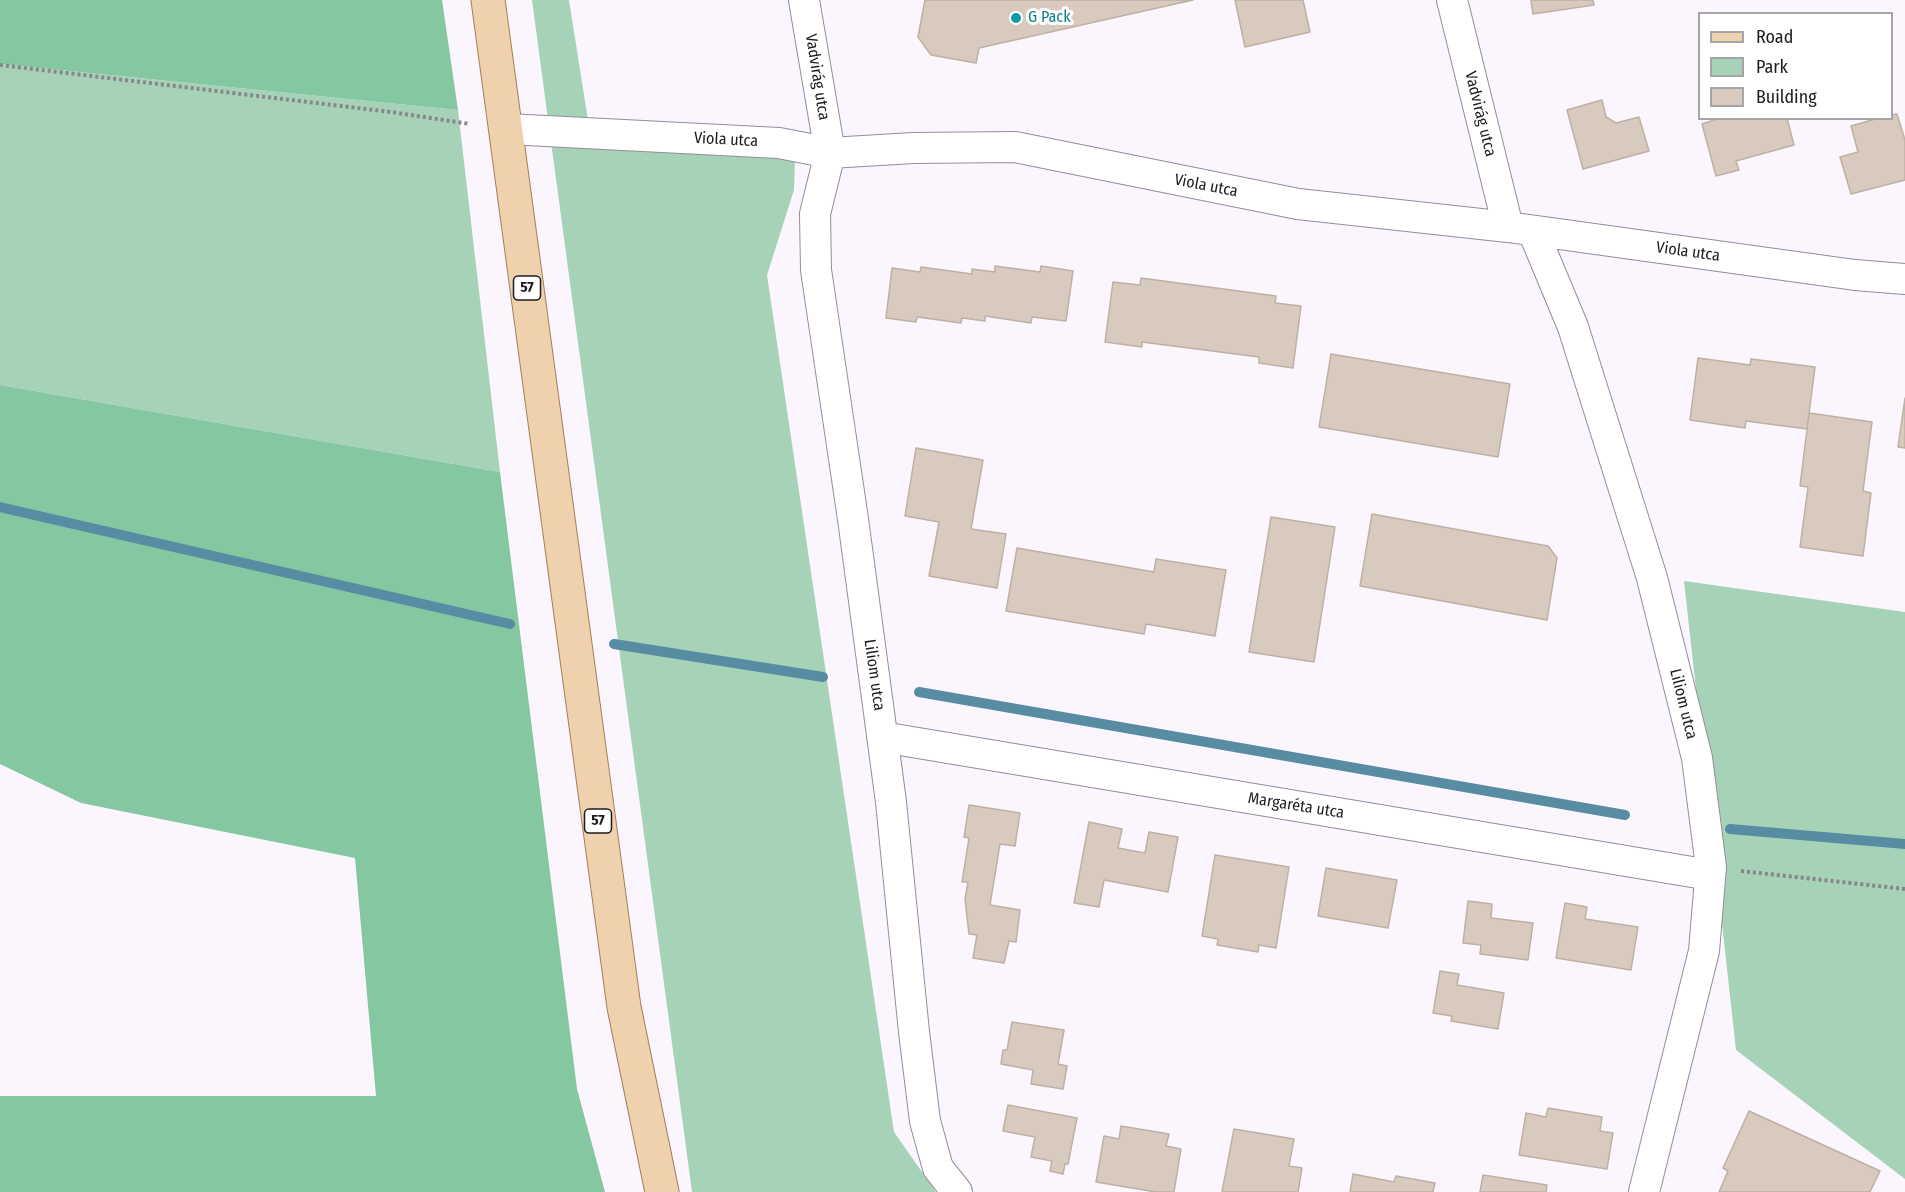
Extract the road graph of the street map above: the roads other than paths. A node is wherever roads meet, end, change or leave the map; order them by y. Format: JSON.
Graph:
{"nodes":[{"id":1,"x":488,"y":0,"type":"edge"},
{"id":2,"x":804,"y":0,"type":"edge"},
{"id":3,"x":1452,"y":0,"type":"edge"},
{"id":4,"x":507,"y":129,"type":"junction"},
{"id":5,"x":830,"y":153,"type":"junction"},
{"id":6,"x":1521,"y":229,"type":"junction"},
{"id":7,"x":1905,"y":279,"type":"edge"},
{"id":8,"x":882,"y":737,"type":"junction"},
{"id":9,"x":1711,"y":871,"type":"junction"},
{"id":10,"x":662,"y":1192,"type":"edge"},
{"id":11,"x":957,"y":1192,"type":"edge"},
{"id":12,"x":1644,"y":1192,"type":"edge"}],
"edges":[{"from":1,"to":4,"type":"main road","number":"57"},
{"from":2,"to":5,"type":"street","name":"Vadvirág utca"},
{"from":3,"to":6,"type":"street","name":"Vadvirág utca"},
{"from":4,"to":5,"type":"street","name":"Viola utca"},
{"from":4,"to":10,"type":"main road","number":"57"},
{"from":5,"to":6,"type":"street","name":"Viola utca"},
{"from":5,"to":8,"type":"street","name":"Liliom utca"},
{"from":6,"to":7,"type":"street","name":"Viola utca"},
{"from":6,"to":9,"type":"street","name":"Liliom utca"},
{"from":8,"to":9,"type":"street","name":"Margaréta utca"},
{"from":8,"to":11,"type":"street","name":"Liliom utca"},
{"from":9,"to":12,"type":"street","name":"Liliom utca"}]}
